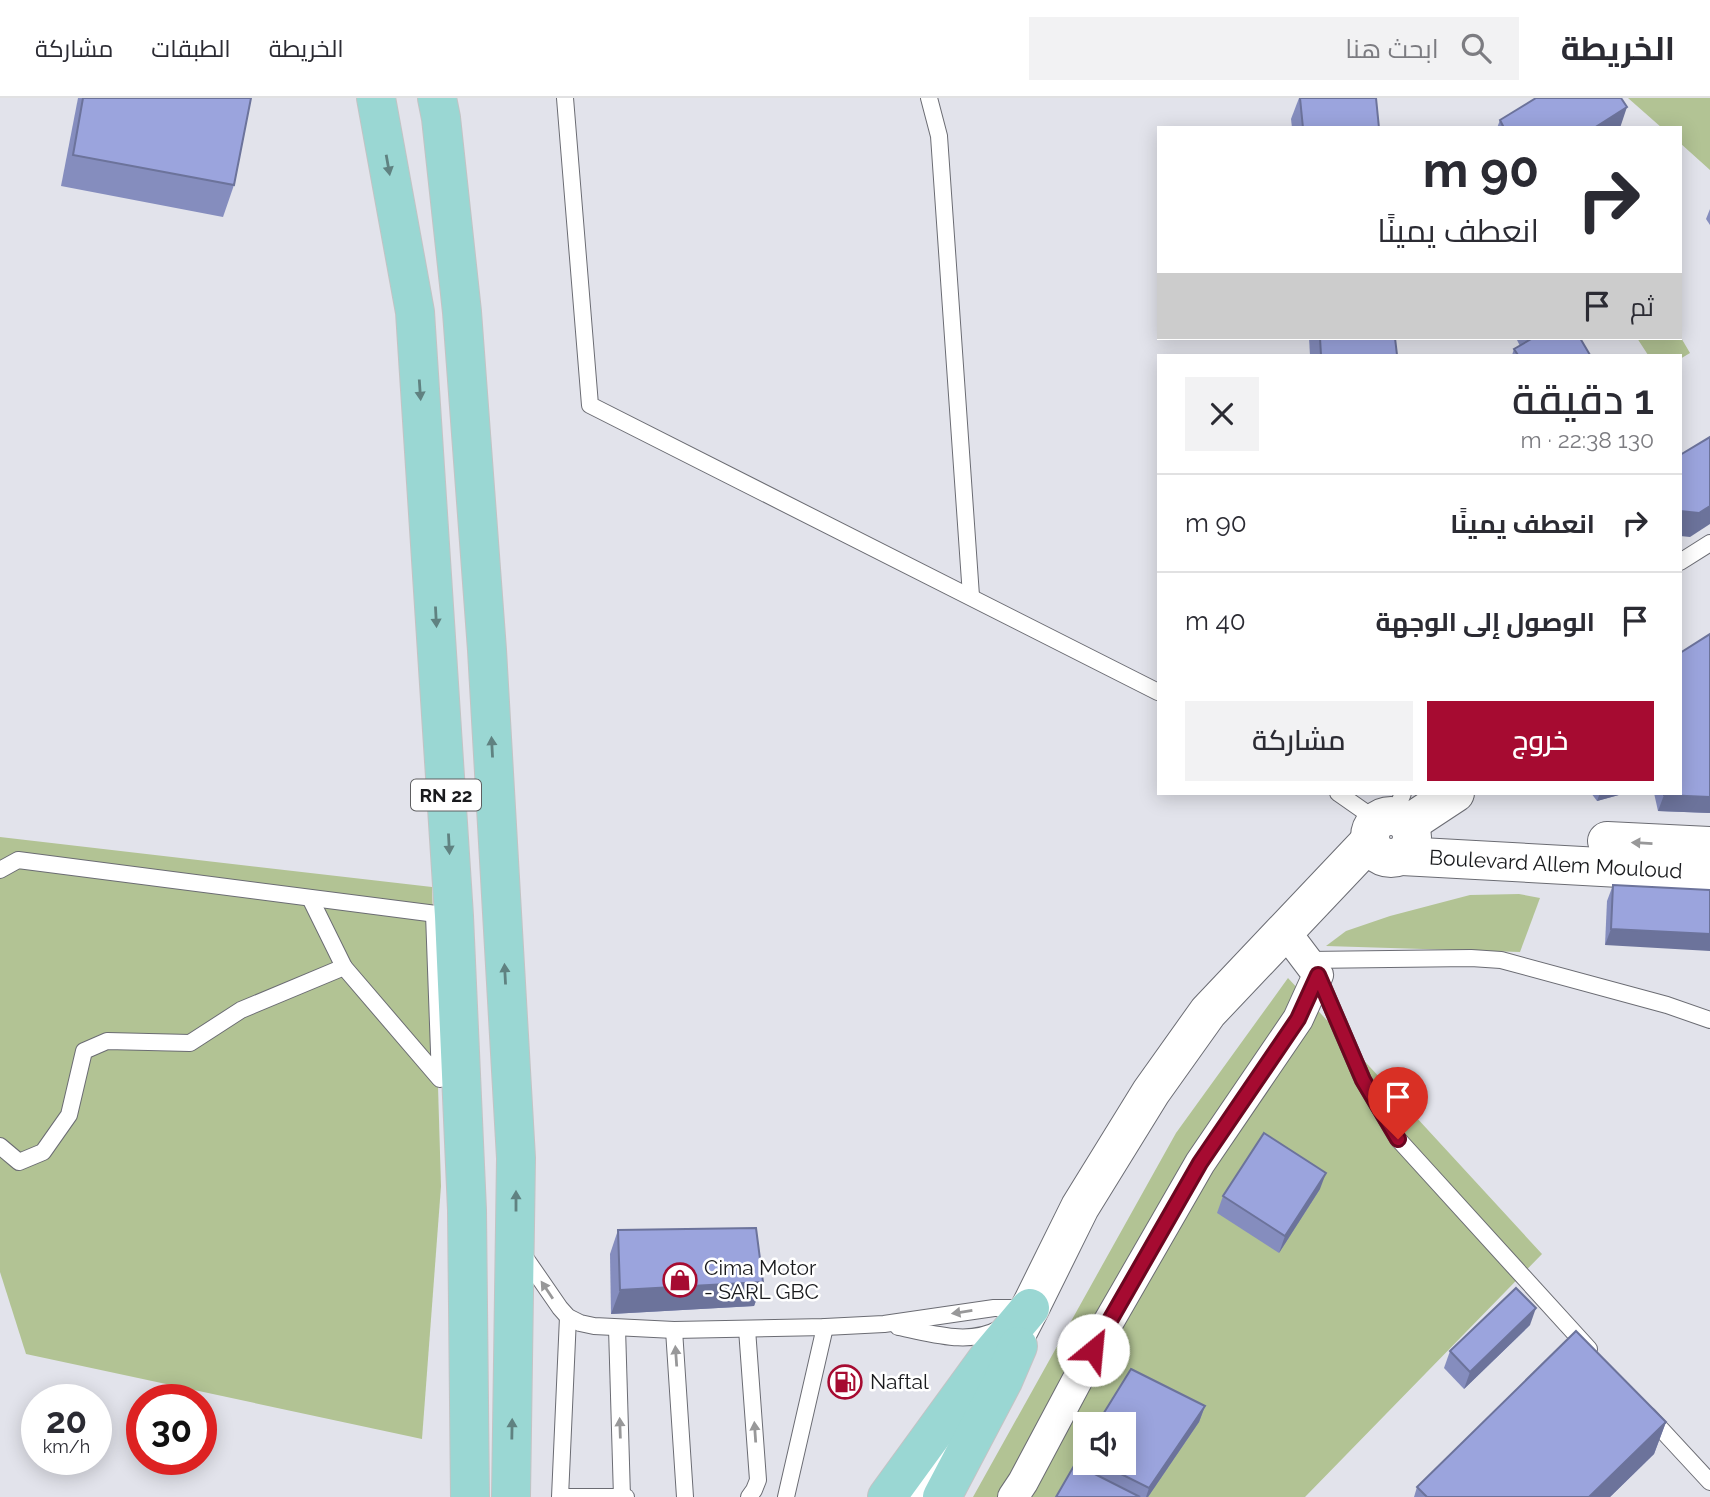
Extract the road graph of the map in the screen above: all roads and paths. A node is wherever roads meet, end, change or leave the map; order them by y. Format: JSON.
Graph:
{"nodes":[{"id":1,"x":376,"y":98,"type":"edge"},
{"id":2,"x":437,"y":98,"type":"edge"},
{"id":3,"x":565,"y":98,"type":"edge"},
{"id":4,"x":929,"y":98,"type":"edge"},
{"id":5,"x":1710,"y":543,"type":"edge"},
{"id":6,"x":1682,"y":561,"type":"edge"},
{"id":7,"x":971,"y":596,"type":"junction"},
{"id":8,"x":1157,"y":691,"type":"edge"},
{"id":9,"x":1341,"y":795,"type":"edge"},
{"id":10,"x":1452,"y":795,"type":"edge"},
{"id":11,"x":1394,"y":830,"type":"edge"},
{"id":12,"x":1710,"y":846,"type":"edge"},
{"id":13,"x":0,"y":870,"type":"edge"},
{"id":14,"x":1710,"y":873,"type":"edge"},
{"id":15,"x":310,"y":898,"type":"junction"},
{"id":16,"x":444,"y":915,"type":"junction"},
{"id":17,"x":1284,"y":930,"type":"junction"},
{"id":18,"x":344,"y":967,"type":"junction"},
{"id":19,"x":1313,"y":967,"type":"junction"},
{"id":20,"x":1710,"y":1020,"type":"edge"},
{"id":21,"x":0,"y":1146,"type":"edge"},
{"id":22,"x":515,"y":1243,"type":"junction"},
{"id":23,"x":1030,"y":1308,"type":"junction"},
{"id":24,"x":568,"y":1317,"type":"junction"},
{"id":25,"x":884,"y":1324,"type":"junction"},
{"id":26,"x":825,"y":1327,"type":"junction"},
{"id":27,"x":617,"y":1328,"type":"junction"},
{"id":28,"x":674,"y":1329,"type":"junction"},
{"id":29,"x":747,"y":1329,"type":"junction"},
{"id":30,"x":973,"y":1353,"type":"junction"},
{"id":31,"x":1600,"y":1361,"type":"edge"},
{"id":32,"x":1637,"y":1402,"type":"edge"},
{"id":33,"x":1710,"y":1482,"type":"edge"},
{"id":34,"x":470,"y":1497,"type":"edge"},
{"id":35,"x":511,"y":1497,"type":"edge"},
{"id":36,"x":560,"y":1497,"type":"edge"},
{"id":37,"x":568,"y":1497,"type":"edge"},
{"id":38,"x":624,"y":1497,"type":"edge"},
{"id":39,"x":685,"y":1497,"type":"edge"},
{"id":40,"x":749,"y":1497,"type":"edge"},
{"id":41,"x":786,"y":1497,"type":"edge"},
{"id":42,"x":887,"y":1497,"type":"edge"},
{"id":43,"x":918,"y":1497,"type":"edge"},
{"id":44,"x":942,"y":1497,"type":"edge"},
{"id":45,"x":1013,"y":1497,"type":"edge"}],
"edges":[{"from":1,"to":16,"type":"main road","number":"RN 22","one_way":true},
{"from":22,"to":2,"type":"main road","number":"RN 22","one_way":true},
{"from":3,"to":7,"type":"lane"},
{"from":4,"to":7,"type":"lane"},
{"from":5,"to":6,"type":"lane"},
{"from":7,"to":8,"type":"lane"},
{"from":9,"to":11,"type":"lane"},
{"from":10,"to":11,"type":"main road"},
{"from":12,"to":11,"type":"main road","name":"Boulevard Allem Mouloud","one_way":true},
{"from":11,"to":14,"type":"main road","name":"Boulevard Allem Mouloud"},
{"from":11,"to":17,"type":"main road"},
{"from":13,"to":15,"type":"lane"},
{"from":15,"to":16,"type":"lane"},
{"from":15,"to":18,"type":"lane"},
{"from":16,"to":18,"type":"lane"},
{"from":16,"to":34,"type":"main road","number":"RN 22"},
{"from":17,"to":19,"type":"street"},
{"from":17,"to":23,"type":"main road"},
{"from":18,"to":21,"type":"lane"},
{"from":19,"to":20,"type":"lane"},
{"from":19,"to":31,"type":"lane"},
{"from":19,"to":45,"type":"street"},
{"from":24,"to":22,"type":"lane","one_way":true},
{"from":35,"to":22,"type":"main road","number":"RN 22","one_way":true},
{"from":23,"to":25,"type":"lane","one_way":true},
{"from":23,"to":30,"type":"main road"},
{"from":23,"to":43,"type":"main road"},
{"from":23,"to":44,"type":"main road"},
{"from":24,"to":27,"type":"lane"},
{"from":24,"to":36,"type":"lane"},
{"from":25,"to":26,"type":"lane"},
{"from":25,"to":30,"type":"lane"},
{"from":26,"to":29,"type":"lane"},
{"from":26,"to":41,"type":"lane"},
{"from":27,"to":28,"type":"lane"},
{"from":38,"to":27,"type":"lane","one_way":true},
{"from":28,"to":29,"type":"lane"},
{"from":39,"to":28,"type":"lane","one_way":true},
{"from":40,"to":29,"type":"lane","one_way":true},
{"from":30,"to":42,"type":"main road"},
{"from":32,"to":33,"type":"lane"},
{"from":37,"to":38,"type":"lane"}]}
